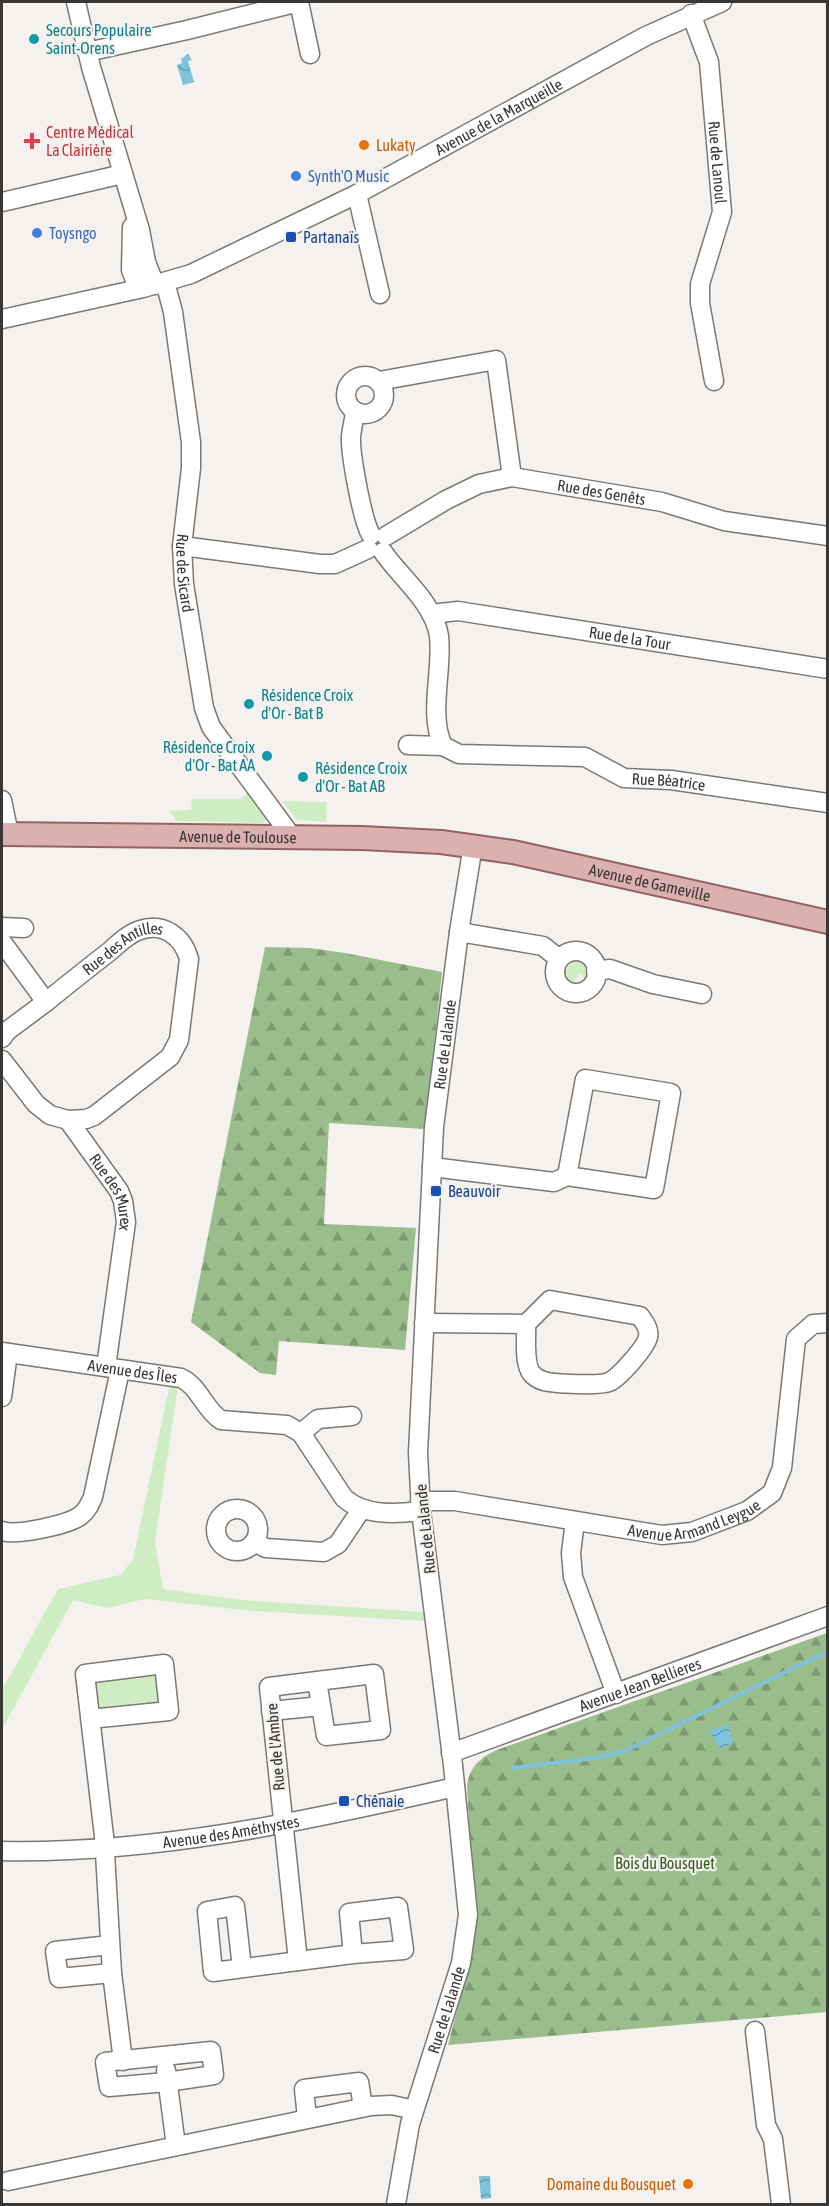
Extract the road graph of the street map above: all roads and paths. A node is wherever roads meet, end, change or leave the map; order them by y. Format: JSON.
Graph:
{"nodes":[{"id":1,"x":76,"y":2,"type":"edge"},
{"id":2,"x":299,"y":2,"type":"edge"},
{"id":3,"x":722,"y":2,"type":"edge"},
{"id":4,"x":691,"y":14,"type":"junction"},
{"id":5,"x":87,"y":52,"type":"junction"},
{"id":6,"x":310,"y":54,"type":"dead end"},
{"id":7,"x":123,"y":174,"type":"junction"},
{"id":8,"x":357,"y":194,"type":"junction"},
{"id":9,"x":2,"y":202,"type":"edge"},
{"id":10,"x":133,"y":219,"type":"junction"},
{"id":11,"x":153,"y":285,"type":"junction"},
{"id":12,"x":112,"y":294,"type":"junction"},
{"id":13,"x":380,"y":294,"type":"dead end"},
{"id":14,"x":2,"y":319,"type":"edge"},
{"id":15,"x":379,"y":381,"type":"junction"},
{"id":16,"x":714,"y":381,"type":"dead end"},
{"id":17,"x":355,"y":412,"type":"junction"},
{"id":18,"x":512,"y":477,"type":"junction"},
{"id":19,"x":828,"y":536,"type":"edge"},
{"id":20,"x":377,"y":543,"type":"junction"},
{"id":21,"x":182,"y":546,"type":"junction"},
{"id":22,"x":431,"y":614,"type":"junction"},
{"id":23,"x":828,"y":669,"type":"edge"},
{"id":24,"x":408,"y":745,"type":"dead end"},
{"id":25,"x":443,"y":746,"type":"junction"},
{"id":26,"x":2,"y":800,"type":"edge"},
{"id":27,"x":828,"y":803,"type":"edge"},
{"id":28,"x":5,"y":834,"type":"edge"},
{"id":29,"x":292,"y":837,"type":"junction"},
{"id":30,"x":473,"y":845,"type":"junction"},
{"id":31,"x":828,"y":922,"type":"edge"},
{"id":32,"x":2,"y":927,"type":"edge"},
{"id":33,"x":24,"y":928,"type":"dead end"},
{"id":34,"x":459,"y":932,"type":"junction"},
{"id":35,"x":2,"y":942,"type":"edge"},
{"id":36,"x":559,"y":959,"type":"junction"},
{"id":37,"x":597,"y":971,"type":"junction"},
{"id":38,"x":702,"y":994,"type":"dead end"},
{"id":39,"x":46,"y":1002,"type":"junction"},
{"id":40,"x":2,"y":1038,"type":"edge"},
{"id":41,"x":2,"y":1059,"type":"edge"},
{"id":42,"x":68,"y":1120,"type":"junction"},
{"id":43,"x":432,"y":1167,"type":"junction"},
{"id":44,"x":567,"y":1176,"type":"junction"},
{"id":45,"x":424,"y":1323,"type":"junction"},
{"id":46,"x":828,"y":1323,"type":"edge"},
{"id":47,"x":526,"y":1324,"type":"junction"},
{"id":48,"x":5,"y":1353,"type":"edge"},
{"id":49,"x":113,"y":1369,"type":"junction"},
{"id":50,"x":2,"y":1397,"type":"edge"},
{"id":51,"x":352,"y":1416,"type":"dead end"},
{"id":52,"x":301,"y":1433,"type":"junction"},
{"id":53,"x":421,"y":1506,"type":"junction"},
{"id":54,"x":361,"y":1510,"type":"junction"},
{"id":55,"x":575,"y":1521,"type":"junction"},
{"id":56,"x":2,"y":1531,"type":"edge"},
{"id":57,"x":254,"y":1542,"type":"dead end"},
{"id":58,"x":828,"y":1616,"type":"edge"},
{"id":59,"x":317,"y":1680,"type":"junction"},
{"id":60,"x":616,"y":1694,"type":"junction"},
{"id":61,"x":321,"y":1706,"type":"junction"},
{"id":62,"x":272,"y":1711,"type":"junction"},
{"id":63,"x":90,"y":1719,"type":"junction"},
{"id":64,"x":451,"y":1753,"type":"junction"},
{"id":65,"x":455,"y":1787,"type":"junction"},
{"id":66,"x":283,"y":1825,"type":"junction"},
{"id":67,"x":105,"y":1848,"type":"junction"},
{"id":68,"x":2,"y":1851,"type":"edge"},
{"id":69,"x":110,"y":1945,"type":"junction"},
{"id":70,"x":353,"y":1954,"type":"dead end"},
{"id":71,"x":298,"y":1961,"type":"junction"},
{"id":72,"x":242,"y":1968,"type":"dead end"},
{"id":73,"x":112,"y":1973,"type":"junction"},
{"id":74,"x":755,"y":2031,"type":"dead end"},
{"id":75,"x":164,"y":2056,"type":"junction"},
{"id":76,"x":123,"y":2061,"type":"junction"},
{"id":77,"x":167,"y":2082,"type":"junction"},
{"id":78,"x":363,"y":2107,"type":"junction"},
{"id":79,"x":414,"y":2110,"type":"junction"},
{"id":80,"x":307,"y":2118,"type":"junction"},
{"id":81,"x":176,"y":2146,"type":"junction"},
{"id":82,"x":4,"y":2182,"type":"edge"},
{"id":83,"x":396,"y":2205,"type":"edge"},
{"id":84,"x":781,"y":2205,"type":"edge"}],
"edges":[{"from":1,"to":5,"type":"street","name":"Rue de Sicard"},
{"from":2,"to":5,"type":"street"},
{"from":2,"to":6,"type":"street"},
{"from":3,"to":4,"type":"street","name":"Avenue de la Marqueille"},
{"from":4,"to":8,"type":"street","name":"Avenue de la Marqueille"},
{"from":4,"to":16,"type":"street","name":"Rue de Lanoul"},
{"from":5,"to":7,"type":"street","name":"Rue de Sicard"},
{"from":7,"to":9,"type":"street"},
{"from":7,"to":10,"type":"street","name":"Rue de Sicard"},
{"from":8,"to":11,"type":"street","name":"Avenue de la Marqueille"},
{"from":8,"to":13,"type":"street"},
{"from":10,"to":11,"type":"street","name":"Rue de Sicard"},
{"from":10,"to":12,"type":"street"},
{"from":11,"to":12,"type":"street","name":"Avenue de la Marqueille"},
{"from":11,"to":21,"type":"street","name":"Rue de Sicard"},
{"from":12,"to":14,"type":"street","name":"Avenue de la Marqueille"},
{"from":15,"to":17,"type":"street"},
{"from":15,"to":17,"type":"street"},
{"from":15,"to":18,"type":"street"},
{"from":17,"to":20,"type":"street"},
{"from":18,"to":19,"type":"street","name":"Rue des Genêts"},
{"from":18,"to":20,"type":"street","name":"Rue des Genêts"},
{"from":20,"to":21,"type":"street","name":"Rue des Genêts"},
{"from":20,"to":22,"type":"street"},
{"from":21,"to":29,"type":"street","name":"Rue de Sicard"},
{"from":22,"to":23,"type":"street","name":"Rue de la Tour"},
{"from":22,"to":25,"type":"street"},
{"from":24,"to":25,"type":"street","name":"Rue Béatrice"},
{"from":25,"to":27,"type":"street","name":"Rue Béatrice"},
{"from":26,"to":28,"type":"street"},
{"from":28,"to":29,"type":"main road","name":"Avenue de Toulouse"},
{"from":29,"to":30,"type":"main road","name":"Avenue de Toulouse"},
{"from":30,"to":31,"type":"main road","name":"Avenue de Gameville"},
{"from":30,"to":34,"type":"street","name":"Rue de Lalande"},
{"from":32,"to":33,"type":"street"},
{"from":34,"to":36,"type":"street"},
{"from":34,"to":43,"type":"street","name":"Rue de Lalande"},
{"from":35,"to":39,"type":"street"},
{"from":36,"to":37,"type":"street"},
{"from":36,"to":37,"type":"street"},
{"from":37,"to":38,"type":"street"},
{"from":39,"to":40,"type":"street"},
{"from":39,"to":42,"type":"street","name":"Rue des Antilles"},
{"from":41,"to":42,"type":"street"},
{"from":42,"to":49,"type":"street","name":"Rue des Murex"},
{"from":43,"to":44,"type":"street"},
{"from":43,"to":45,"type":"street","name":"Rue de Lalande"},
{"from":44,"to":44,"type":"street"},
{"from":45,"to":47,"type":"street"},
{"from":45,"to":53,"type":"street","name":"Rue de Lalande"},
{"from":46,"to":55,"type":"street","name":"Avenue Armand Leygue"},
{"from":47,"to":47,"type":"street"},
{"from":48,"to":49,"type":"street","name":"Avenue des Îles"},
{"from":48,"to":50,"type":"street"},
{"from":49,"to":52,"type":"street","name":"Avenue des Îles"},
{"from":49,"to":56,"type":"street","name":"Rue des Murex"},
{"from":51,"to":52,"type":"street"},
{"from":52,"to":54,"type":"street"},
{"from":53,"to":54,"type":"street"},
{"from":53,"to":55,"type":"street","name":"Avenue Armand Leygue"},
{"from":53,"to":64,"type":"street","name":"Rue de Lalande"},
{"from":54,"to":57,"type":"street"},
{"from":55,"to":60,"type":"street"},
{"from":58,"to":60,"type":"street","name":"Avenue Jean Bellieres"},
{"from":59,"to":61,"type":"street","name":"Rue de l'Ambre"},
{"from":59,"to":61,"type":"street","name":"Rue de l'Ambre"},
{"from":59,"to":62,"type":"street","name":"Rue de l'Ambre"},
{"from":60,"to":64,"type":"street","name":"Avenue Jean Bellieres"},
{"from":61,"to":62,"type":"street"},
{"from":62,"to":66,"type":"street","name":"Rue de l'Ambre"},
{"from":63,"to":63,"type":"street"},
{"from":63,"to":67,"type":"street"},
{"from":64,"to":65,"type":"street","name":"Rue de Lalande"},
{"from":65,"to":66,"type":"street","name":"Avenue des Améthystes"},
{"from":65,"to":79,"type":"street","name":"Rue de Lalande"},
{"from":66,"to":67,"type":"street","name":"Avenue des Améthystes"},
{"from":66,"to":71,"type":"street","name":"Rue de l'Ambre"},
{"from":67,"to":68,"type":"street","name":"Avenue des Améthystes"},
{"from":67,"to":69,"type":"street"},
{"from":69,"to":73,"type":"street"},
{"from":69,"to":73,"type":"street"},
{"from":70,"to":71,"type":"street"},
{"from":71,"to":72,"type":"street"},
{"from":73,"to":76,"type":"street"},
{"from":74,"to":84,"type":"street"},
{"from":75,"to":76,"type":"street"},
{"from":75,"to":77,"type":"street"},
{"from":75,"to":77,"type":"street"},
{"from":76,"to":77,"type":"street"},
{"from":77,"to":81,"type":"street"},
{"from":78,"to":79,"type":"street"},
{"from":78,"to":80,"type":"street"},
{"from":78,"to":80,"type":"street"},
{"from":79,"to":83,"type":"street","name":"Rue de Lalande"},
{"from":80,"to":81,"type":"street"},
{"from":81,"to":82,"type":"street"}]}
